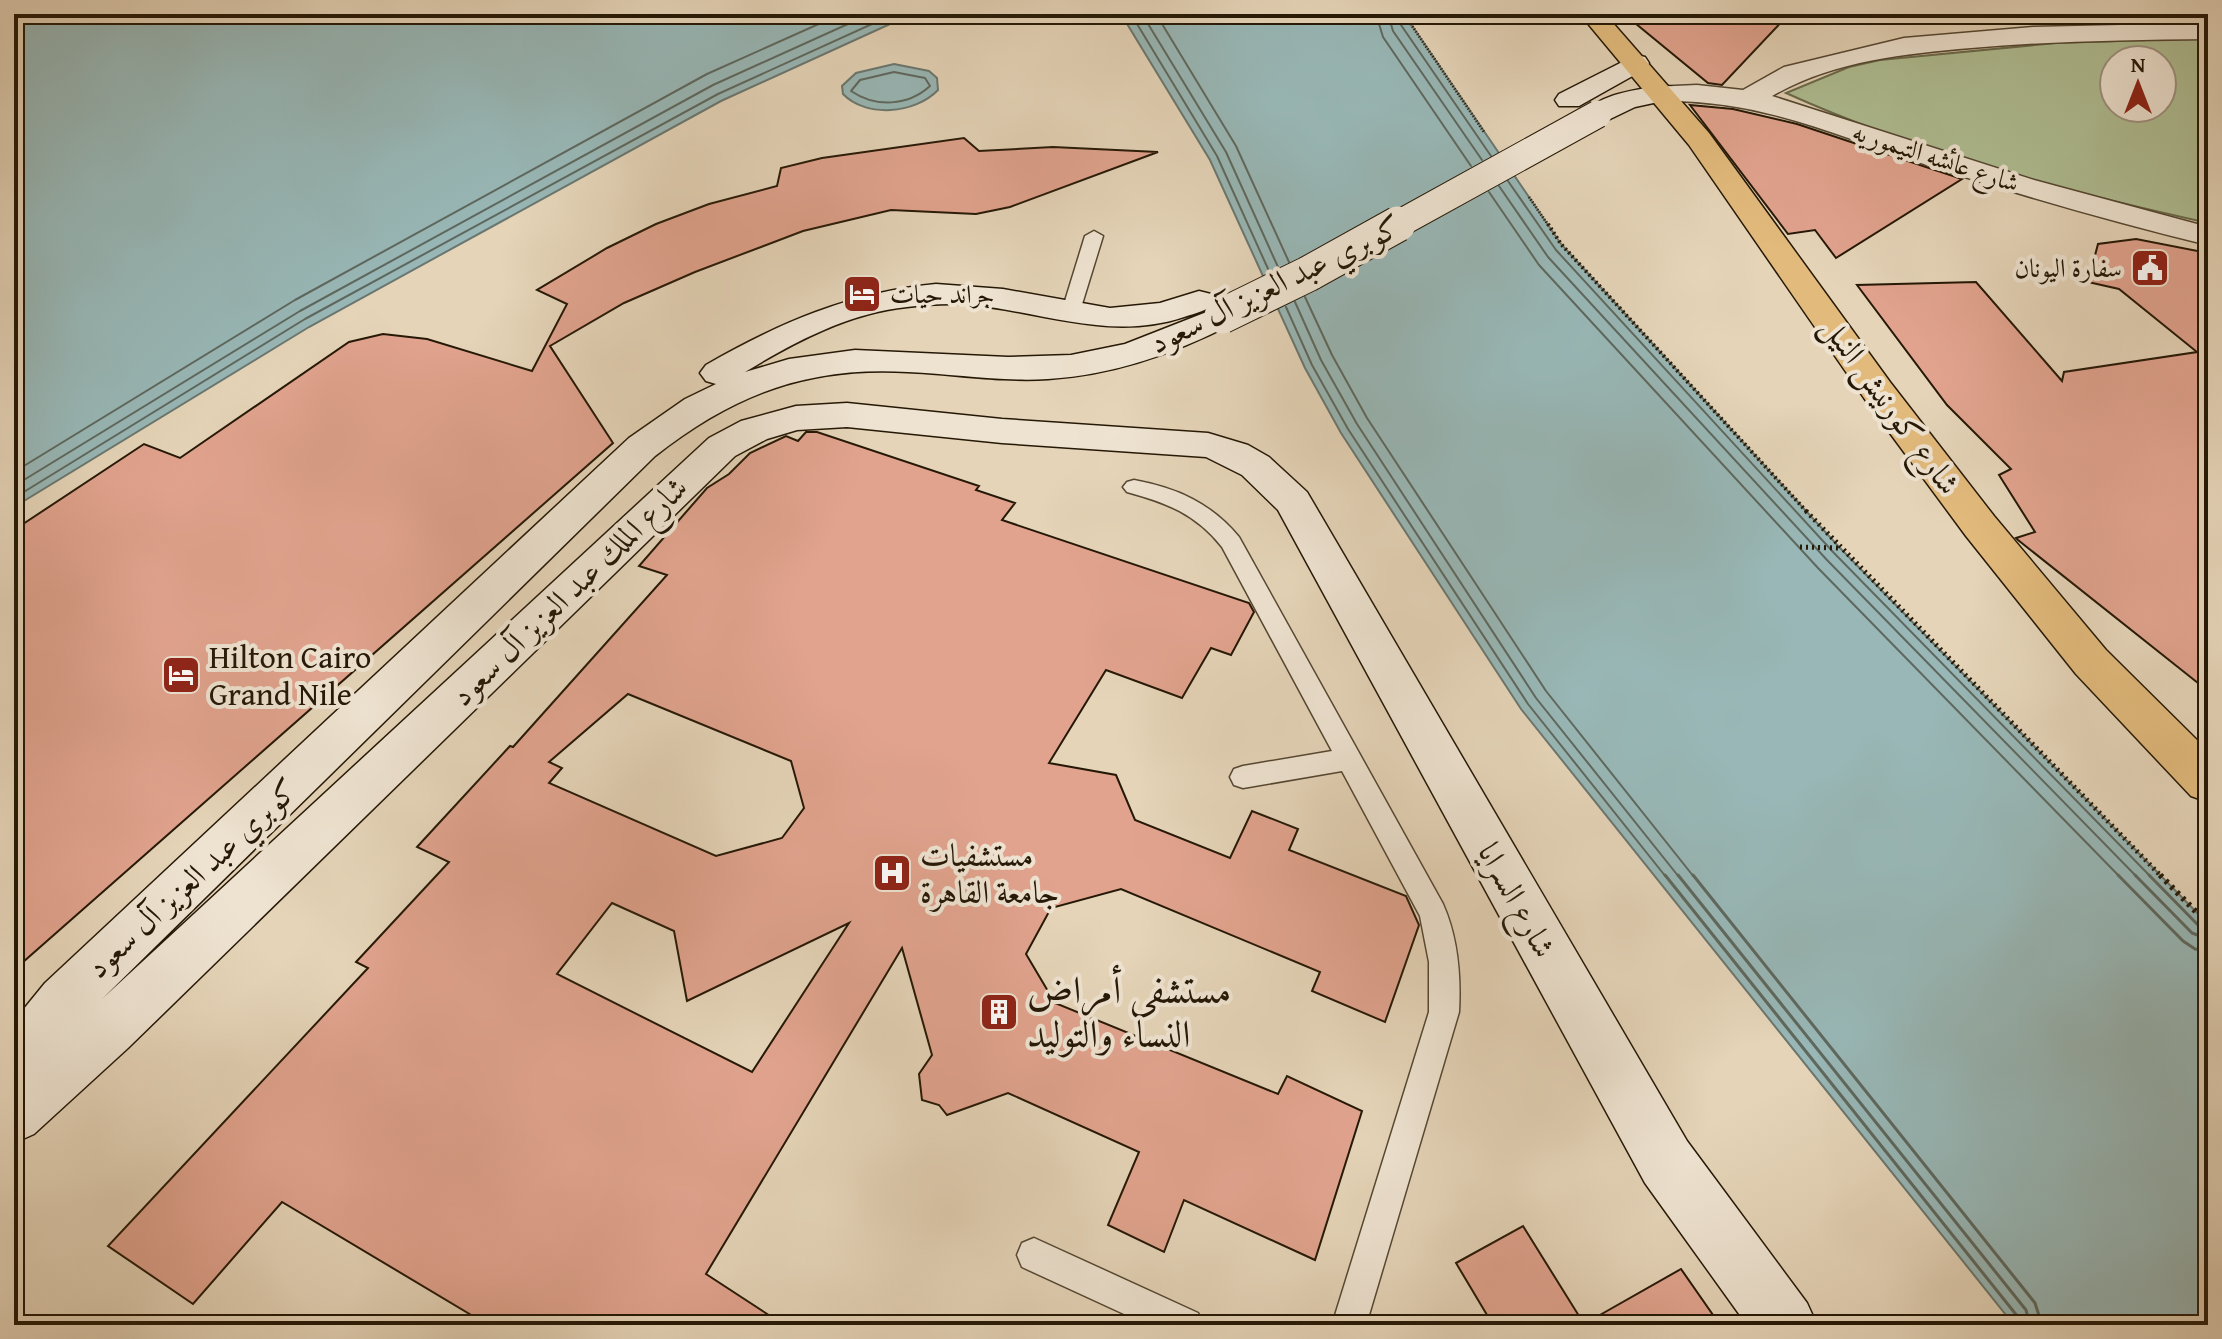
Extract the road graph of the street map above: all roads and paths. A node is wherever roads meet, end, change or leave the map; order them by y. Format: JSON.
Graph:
{"nodes":[{"id":1,"x":1404,"y":14,"type":"edge"},
{"id":2,"x":1592,"y":14,"type":"edge"},
{"id":3,"x":2208,"y":31,"type":"edge"},
{"id":4,"x":1636,"y":63,"type":"junction"},
{"id":5,"x":1662,"y":93,"type":"junction"},
{"id":6,"x":1750,"y":97,"type":"junction"},
{"id":7,"x":1489,"y":139,"type":"dead end"},
{"id":8,"x":1525,"y":192,"type":"dead end"},
{"id":9,"x":1094,"y":236,"type":"dead end"},
{"id":10,"x":2208,"y":236,"type":"edge"},
{"id":11,"x":1211,"y":308,"type":"junction"},
{"id":12,"x":1070,"y":314,"type":"junction"},
{"id":13,"x":809,"y":322,"type":"junction"},
{"id":14,"x":810,"y":365,"type":"junction"},
{"id":15,"x":1046,"y":368,"type":"junction"},
{"id":16,"x":1261,"y":469,"type":"joint"},
{"id":17,"x":1134,"y":487,"type":"dead end"},
{"id":18,"x":1800,"y":547,"type":"dead end"},
{"id":19,"x":1840,"y":548,"type":"junction"},
{"id":20,"x":1349,"y":759,"type":"junction"},
{"id":21,"x":1243,"y":777,"type":"dead end"},
{"id":22,"x":2208,"y":782,"type":"edge"},
{"id":23,"x":2208,"y":924,"type":"edge"},
{"id":24,"x":72,"y":992,"type":"junction"},
{"id":25,"x":14,"y":1067,"type":"edge"},
{"id":26,"x":14,"y":1114,"type":"edge"},
{"id":27,"x":1034,"y":1255,"type":"dead end"},
{"id":28,"x":1186,"y":1325,"type":"edge"},
{"id":29,"x":1349,"y":1325,"type":"edge"},
{"id":30,"x":1785,"y":1325,"type":"edge"}],
"edges":[{"from":1,"to":7,"type":"path"},
{"from":2,"to":4,"type":"highway","name":"شارع كورنيش النيل"},
{"from":3,"to":6,"type":"main road"},
{"from":4,"to":5,"type":"highway","name":"شارع كورنيش النيل"},
{"from":4,"to":11,"type":"main road","name":"كوبري عبد العزيز آل سعود"},
{"from":5,"to":6,"type":"main road","name":"شارع عائشه التيموريه"},
{"from":5,"to":11,"type":"main road","name":"كوبري عبد العزيز آل سعود","bridge":true},
{"from":5,"to":22,"type":"highway","name":"شارع كورنيش النيل"},
{"from":6,"to":10,"type":"main road","name":"شارع عائشه التيموريه"},
{"from":8,"to":19,"type":"path"},
{"from":9,"to":12,"type":"lane"},
{"from":11,"to":12,"type":"main road","name":"كوبري عبد العزيز آل سعود"},
{"from":11,"to":15,"type":"main road","name":"كوبري عبد العزيز آل سعود"},
{"from":12,"to":13,"type":"main road","name":"كوبري عبد العزيز آل سعود"},
{"from":12,"to":15,"type":"main road"},
{"from":13,"to":14,"type":"main road"},
{"from":13,"to":24,"type":"main road","name":"كوبري عبد العزيز آل سعود"},
{"from":14,"to":15,"type":"main road","name":"كوبري عبد العزيز آل سعود"},
{"from":14,"to":24,"type":"main road","name":"كوبري عبد العزيز آل سعود"},
{"from":16,"to":26,"type":"main road","name":"شارع الملك عبد العزيز آل سعود"},
{"from":16,"to":30,"type":"main road","name":"شارع السرايا"},
{"from":17,"to":20,"type":"lane"},
{"from":18,"to":19,"type":"path"},
{"from":19,"to":23,"type":"path"},
{"from":20,"to":21,"type":"lane"},
{"from":20,"to":29,"type":"lane"},
{"from":24,"to":25,"type":"main road"},
{"from":27,"to":28,"type":"lane"}]}
